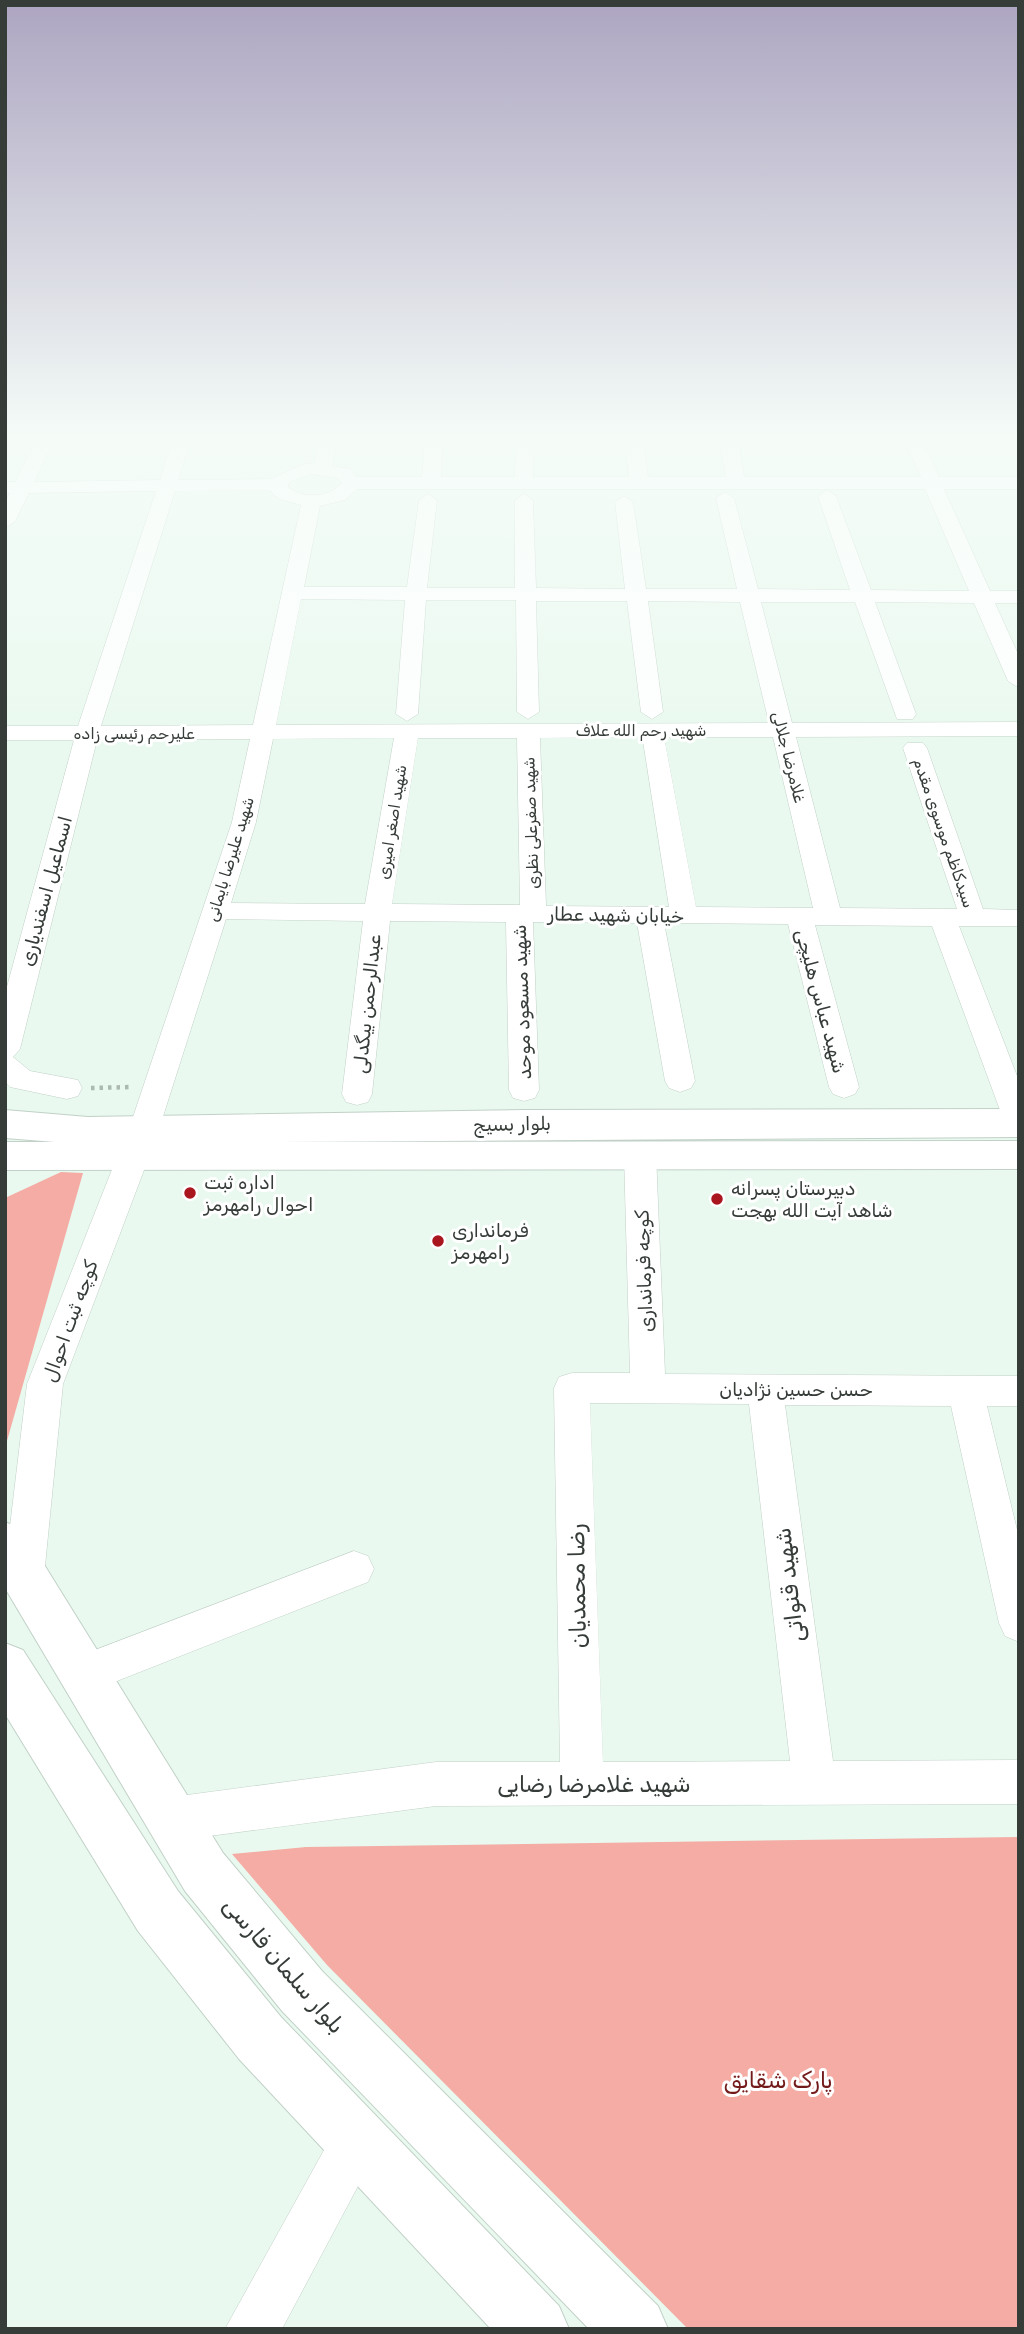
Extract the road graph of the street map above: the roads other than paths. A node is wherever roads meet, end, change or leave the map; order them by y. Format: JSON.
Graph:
{"nodes":[{"id":1,"x":147,"y":548,"type":"edge"},
{"id":2,"x":303,"y":548,"type":"edge"},
{"id":3,"x":422,"y":548,"type":"edge"},
{"id":4,"x":525,"y":548,"type":"edge"},
{"id":5,"x":630,"y":548,"type":"edge"},
{"id":6,"x":740,"y":548,"type":"edge"},
{"id":7,"x":845,"y":548,"type":"edge"},
{"id":8,"x":965,"y":548,"type":"edge"},
{"id":9,"x":980,"y":548,"type":"edge"},
{"id":10,"x":294,"y":593,"type":"junction"},
{"id":11,"x":416,"y":594,"type":"junction"},
{"id":12,"x":636,"y":594,"type":"junction"},
{"id":13,"x":525,"y":595,"type":"junction"},
{"id":14,"x":748,"y":597,"type":"junction"},
{"id":15,"x":982,"y":597,"type":"junction"},
{"id":16,"x":863,"y":598,"type":"junction"},
{"id":17,"x":1013,"y":604,"type":"edge"},
{"id":18,"x":1019,"y":681,"type":"edge"},
{"id":19,"x":652,"y":712,"type":"dead end"},
{"id":20,"x":905,"y":714,"type":"dead end"},
{"id":21,"x":528,"y":722,"type":"junction"},
{"id":22,"x":407,"y":723,"type":"junction"},
{"id":23,"x":1019,"y":729,"type":"edge"},
{"id":24,"x":782,"y":730,"type":"junction"},
{"id":25,"x":5,"y":733,"type":"edge"},
{"id":26,"x":264,"y":733,"type":"junction"},
{"id":27,"x":87,"y":734,"type":"junction"},
{"id":28,"x":655,"y":741,"type":"dead end"},
{"id":29,"x":915,"y":748,"type":"dead end"},
{"id":30,"x":214,"y":911,"type":"junction"},
{"id":31,"x":377,"y":913,"type":"junction"},
{"id":32,"x":526,"y":914,"type":"junction"},
{"id":33,"x":649,"y":915,"type":"junction"},
{"id":34,"x":684,"y":915,"type":"junction"},
{"id":35,"x":799,"y":916,"type":"junction"},
{"id":36,"x":829,"y":917,"type":"junction"},
{"id":37,"x":973,"y":918,"type":"junction"},
{"id":38,"x":1019,"y":918,"type":"edge"},
{"id":39,"x":943,"y":919,"type":"junction"},
{"id":40,"x":5,"y":1049,"type":"edge"},
{"id":41,"x":5,"y":1065,"type":"edge"},
{"id":42,"x":680,"y":1082,"type":"dead end"},
{"id":43,"x":844,"y":1087,"type":"dead end"},
{"id":44,"x":67,"y":1088,"type":"road end"},
{"id":45,"x":524,"y":1090,"type":"dead end"},
{"id":46,"x":357,"y":1094,"type":"dead end"},
{"id":47,"x":1019,"y":1122,"type":"edge"},
{"id":48,"x":5,"y":1124,"type":"edge"},
{"id":49,"x":741,"y":1139,"type":"junction"},
{"id":50,"x":138,"y":1143,"type":"junction"},
{"id":51,"x":79,"y":1154,"type":"junction"},
{"id":52,"x":640,"y":1154,"type":"junction"},
{"id":53,"x":1019,"y":1155,"type":"edge"},
{"id":54,"x":5,"y":1156,"type":"edge"},
{"id":55,"x":5,"y":1181,"type":"edge"},
{"id":56,"x":572,"y":1388,"type":"joint"},
{"id":57,"x":765,"y":1388,"type":"junction"},
{"id":58,"x":648,"y":1389,"type":"junction"},
{"id":59,"x":965,"y":1389,"type":"junction"},
{"id":60,"x":1019,"y":1391,"type":"edge"},
{"id":61,"x":15,"y":1560,"type":"edge"},
{"id":62,"x":354,"y":1569,"type":"dead end"},
{"id":63,"x":1019,"y":1623,"type":"edge"},
{"id":64,"x":5,"y":1667,"type":"edge"},
{"id":65,"x":84,"y":1674,"type":"junction"},
{"id":66,"x":1019,"y":1782,"type":"edge"},
{"id":67,"x":814,"y":1783,"type":"junction"},
{"id":68,"x":582,"y":1784,"type":"junction"},
{"id":69,"x":172,"y":1819,"type":"junction"},
{"id":70,"x":357,"y":2141,"type":"junction"},
{"id":71,"x":252,"y":2329,"type":"edge"},
{"id":72,"x":536,"y":2329,"type":"edge"},
{"id":73,"x":635,"y":2329,"type":"edge"}],
"edges":[{"from":1,"to":27,"type":"street","name":"اسماعیل اسفندیاری"},
{"from":2,"to":10,"type":"street","name":"شهید علیرضا بایمانی"},
{"from":3,"to":11,"type":"street","name":"شهید اصغر امیری"},
{"from":4,"to":13,"type":"street","name":"شهید صفرعلی نظری"},
{"from":5,"to":12,"type":"street"},
{"from":6,"to":14,"type":"street","name":"غلامرضا جلالی"},
{"from":7,"to":16,"type":"street"},
{"from":8,"to":15,"type":"street"},
{"from":9,"to":17,"type":"street"},
{"from":10,"to":11,"type":"street"},
{"from":10,"to":26,"type":"street","name":"شهید علیرضا بایمانی"},
{"from":11,"to":13,"type":"street"},
{"from":11,"to":22,"type":"street","name":"شهید اصغر امیری"},
{"from":12,"to":13,"type":"street"},
{"from":12,"to":14,"type":"street"},
{"from":12,"to":19,"type":"street"},
{"from":13,"to":21,"type":"street","name":"شهید صفرعلی نظری"},
{"from":14,"to":16,"type":"street"},
{"from":14,"to":24,"type":"street","name":"غلامرضا جلالی"},
{"from":15,"to":16,"type":"street"},
{"from":15,"to":17,"type":"street"},
{"from":15,"to":18,"type":"street"},
{"from":16,"to":20,"type":"street"},
{"from":21,"to":22,"type":"street","name":"شهید رحم الله علاف"},
{"from":21,"to":24,"type":"street","name":"شهید رحم الله علاف"},
{"from":21,"to":32,"type":"street","name":"شهید صفرعلی نظری"},
{"from":22,"to":26,"type":"street","name":"شهید رحم الله علاف"},
{"from":22,"to":31,"type":"street","name":"شهید اصغر امیری"},
{"from":23,"to":24,"type":"street","name":"شهید رحم الله علاف"},
{"from":24,"to":36,"type":"street","name":"غلامرضا جلالی"},
{"from":25,"to":27,"type":"street","name":"علیرحم رئیسی زاده"},
{"from":26,"to":27,"type":"street","name":"علیرحم رئیسی زاده"},
{"from":26,"to":30,"type":"street","name":"شهید علیرضا بایمانی"},
{"from":27,"to":40,"type":"street","name":"اسماعیل اسفندیاری"},
{"from":28,"to":34,"type":"street"},
{"from":29,"to":37,"type":"street","name":"سیدکاظم موسوی مقدم"},
{"from":30,"to":31,"type":"street","name":"خیابان شهید عطار"},
{"from":30,"to":50,"type":"street","name":"شهید علیرضا بایمانی"},
{"from":31,"to":32,"type":"street","name":"خیابان شهید عطار"},
{"from":31,"to":46,"type":"street","name":"عبدالرحمن بیگدلی"},
{"from":32,"to":33,"type":"street","name":"خیابان شهید عطار"},
{"from":32,"to":45,"type":"street","name":"شهید مسعود موحد"},
{"from":33,"to":34,"type":"street","name":"خیابان شهید عطار"},
{"from":33,"to":42,"type":"street"},
{"from":34,"to":35,"type":"street","name":"خیابان شهید عطار"},
{"from":35,"to":36,"type":"street","name":"خیابان شهید عطار"},
{"from":35,"to":43,"type":"street","name":"شهید عباس هلیچی"},
{"from":36,"to":39,"type":"street","name":"خیابان شهید عطار"},
{"from":37,"to":38,"type":"street","name":"خیابان شهید عطار"},
{"from":37,"to":39,"type":"street","name":"خیابان شهید عطار"},
{"from":39,"to":47,"type":"street"},
{"from":41,"to":44,"type":"street"},
{"from":47,"to":49,"type":"main road","name":"بلوار بسیج"},
{"from":48,"to":50,"type":"main road","name":"بلوار بسیج"},
{"from":49,"to":50,"type":"main road","name":"بلوار بسیج"},
{"from":49,"to":52,"type":"main road","name":"بلوار بسیج"},
{"from":49,"to":53,"type":"main road","name":"بلوار بسیج"},
{"from":50,"to":51,"type":"main road","name":"بلوار بسیج"},
{"from":50,"to":52,"type":"main road","name":"بلوار بسیج"},
{"from":50,"to":61,"type":"street","name":"کوچه ثبت احوال"},
{"from":51,"to":54,"type":"main road","name":"بلوار بسیج"},
{"from":51,"to":55,"type":"main road"},
{"from":52,"to":58,"type":"street","name":"کوچه فرمانداری"},
{"from":56,"to":58,"type":"street","name":"حسن حسین نژادیان"},
{"from":56,"to":68,"type":"street","name":"رضا محمدیان"},
{"from":57,"to":58,"type":"street","name":"حسن حسین نژادیان"},
{"from":57,"to":59,"type":"street","name":"حسن حسین نژادیان"},
{"from":57,"to":67,"type":"street","name":"شهید قنواتی"},
{"from":59,"to":60,"type":"street","name":"حسن حسین نژادیان"},
{"from":59,"to":63,"type":"street"},
{"from":61,"to":65,"type":"main road","name":"بلوار سلمان فارسی"},
{"from":62,"to":65,"type":"street"},
{"from":64,"to":70,"type":"main road"},
{"from":65,"to":69,"type":"main road","name":"بلوار سلمان فارسی"},
{"from":66,"to":67,"type":"street","name":"شهید غلامرضا رضایی"},
{"from":67,"to":68,"type":"street","name":"شهید غلامرضا رضایی"},
{"from":68,"to":69,"type":"street","name":"شهید غلامرضا رضایی"},
{"from":69,"to":73,"type":"main road","name":"بلوار سلمان فارسی"},
{"from":70,"to":71,"type":"street"},
{"from":70,"to":72,"type":"main road"}]}
